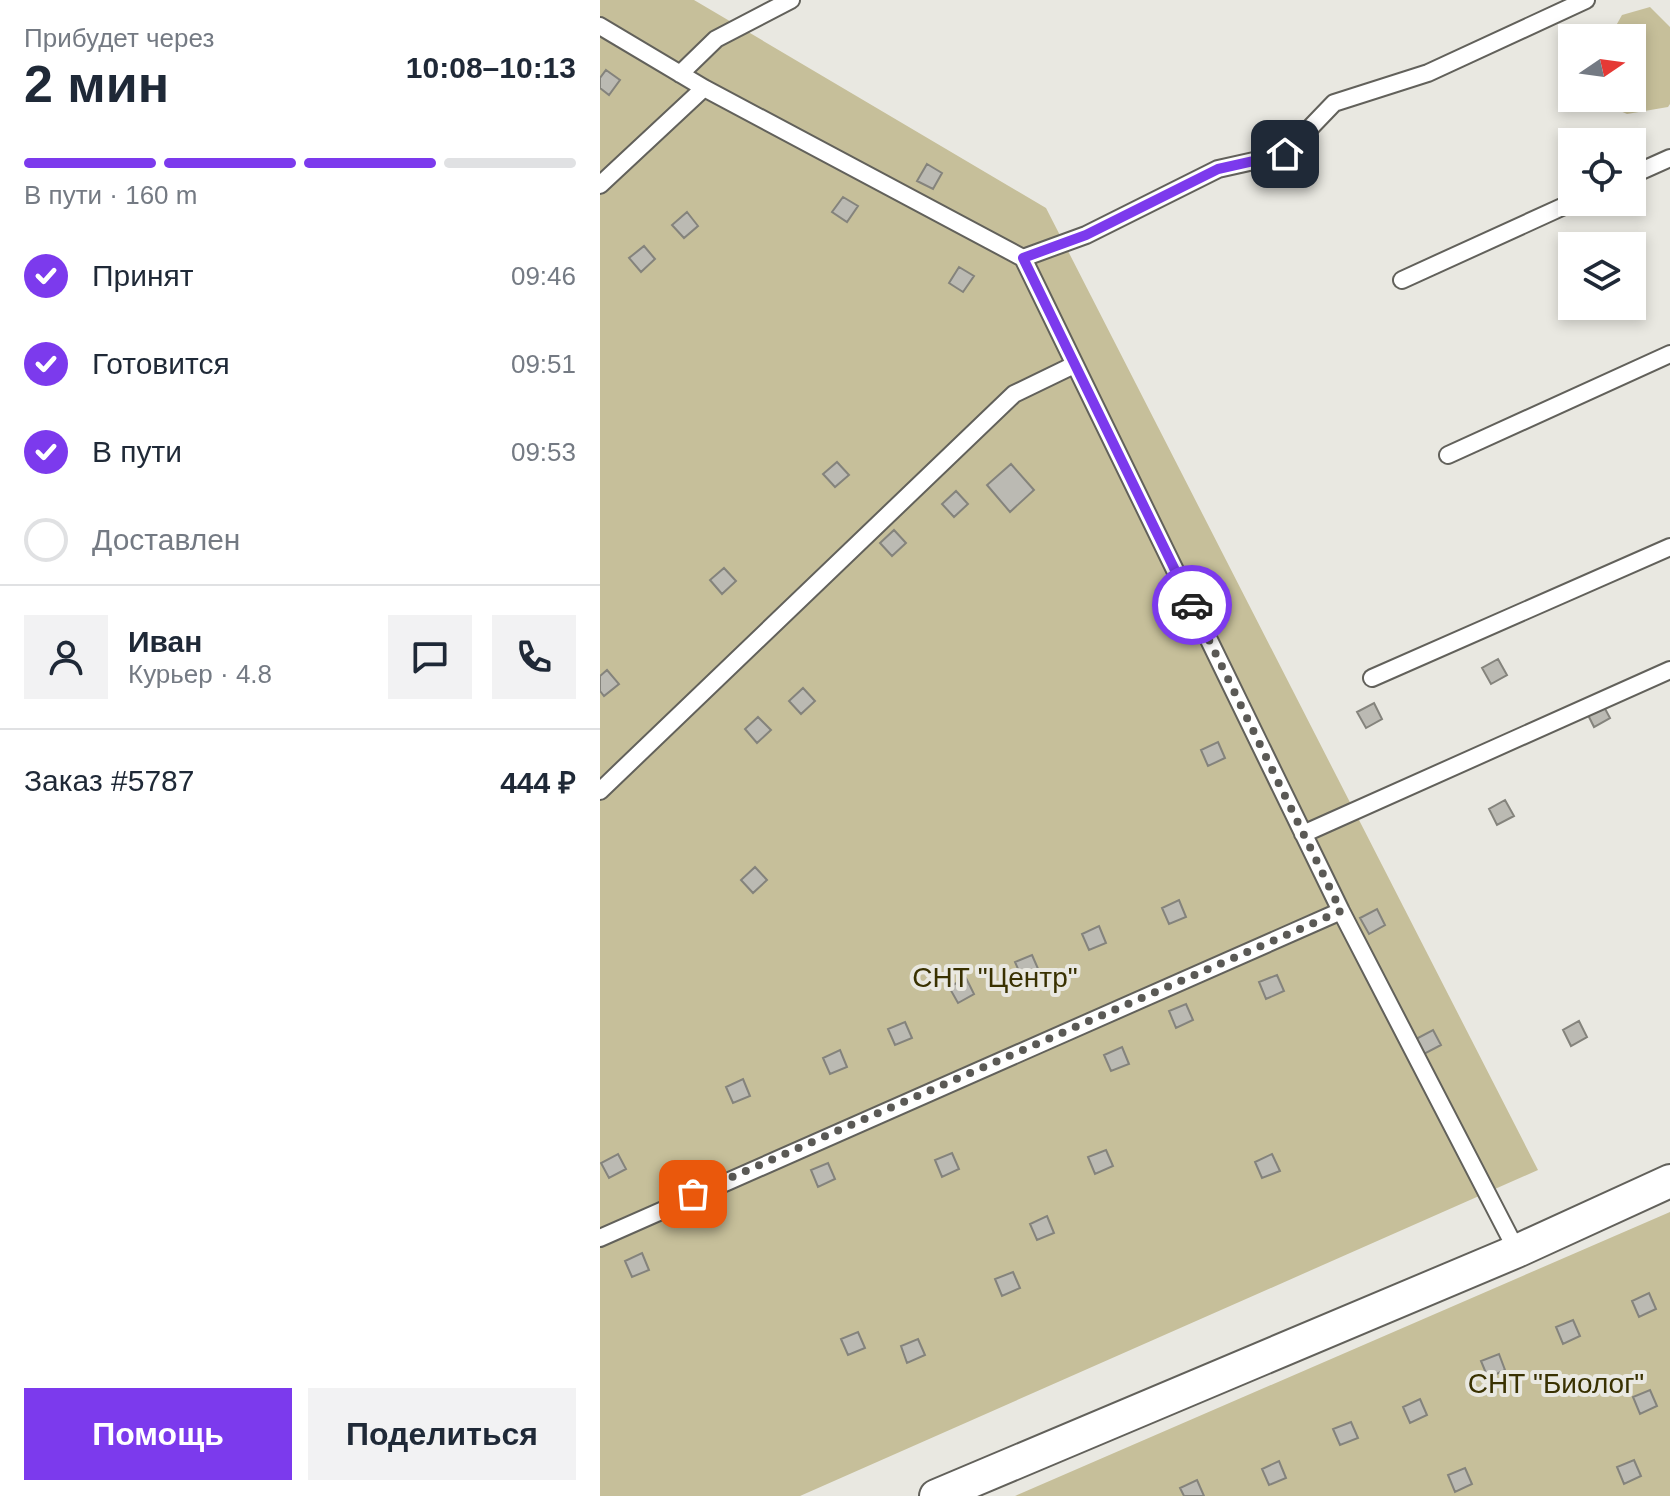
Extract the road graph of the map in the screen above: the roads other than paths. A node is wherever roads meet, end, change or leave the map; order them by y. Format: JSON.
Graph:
{"nodes":[{"id":1,"x":791,"y":0,"type":"edge"},
{"id":2,"x":1586,"y":0,"type":"edge"},
{"id":3,"x":600,"y":26,"type":"edge"},
{"id":4,"x":680,"y":74,"type":"junction"},
{"id":5,"x":704,"y":88,"type":"junction"},
{"id":6,"x":1670,"y":158,"type":"edge"},
{"id":7,"x":1646,"y":169,"type":"edge"},
{"id":8,"x":600,"y":185,"type":"edge"},
{"id":9,"x":1558,"y":209,"type":"edge"},
{"id":10,"x":1023,"y":258,"type":"junction"},
{"id":11,"x":1402,"y":280,"type":"dead end"},
{"id":12,"x":1670,"y":354,"type":"edge"},
{"id":13,"x":1074,"y":365,"type":"junction"},
{"id":14,"x":1448,"y":455,"type":"dead end"},
{"id":15,"x":1670,"y":547,"type":"edge"},
{"id":16,"x":1670,"y":670,"type":"edge"},
{"id":17,"x":1372,"y":678,"type":"dead end"},
{"id":18,"x":600,"y":791,"type":"edge"},
{"id":19,"x":1303,"y":834,"type":"junction"},
{"id":20,"x":1341,"y":911,"type":"junction"},
{"id":21,"x":1670,"y":1181,"type":"edge"},
{"id":22,"x":600,"y":1238,"type":"edge"},
{"id":23,"x":1517,"y":1251,"type":"junction"},
{"id":24,"x":936,"y":1496,"type":"edge"}],
"edges":[{"from":1,"to":4,"type":"lane"},
{"from":2,"to":10,"type":"lane"},
{"from":3,"to":4,"type":"lane"},
{"from":4,"to":5,"type":"lane"},
{"from":5,"to":8,"type":"lane"},
{"from":5,"to":10,"type":"lane"},
{"from":6,"to":7,"type":"lane"},
{"from":9,"to":11,"type":"lane"},
{"from":10,"to":13,"type":"lane"},
{"from":12,"to":14,"type":"lane"},
{"from":13,"to":18,"type":"lane"},
{"from":13,"to":19,"type":"lane"},
{"from":15,"to":17,"type":"lane"},
{"from":16,"to":19,"type":"lane"},
{"from":19,"to":20,"type":"lane"},
{"from":20,"to":22,"type":"lane"},
{"from":20,"to":23,"type":"lane"},
{"from":21,"to":23,"type":"street"},
{"from":23,"to":24,"type":"street"}]}
